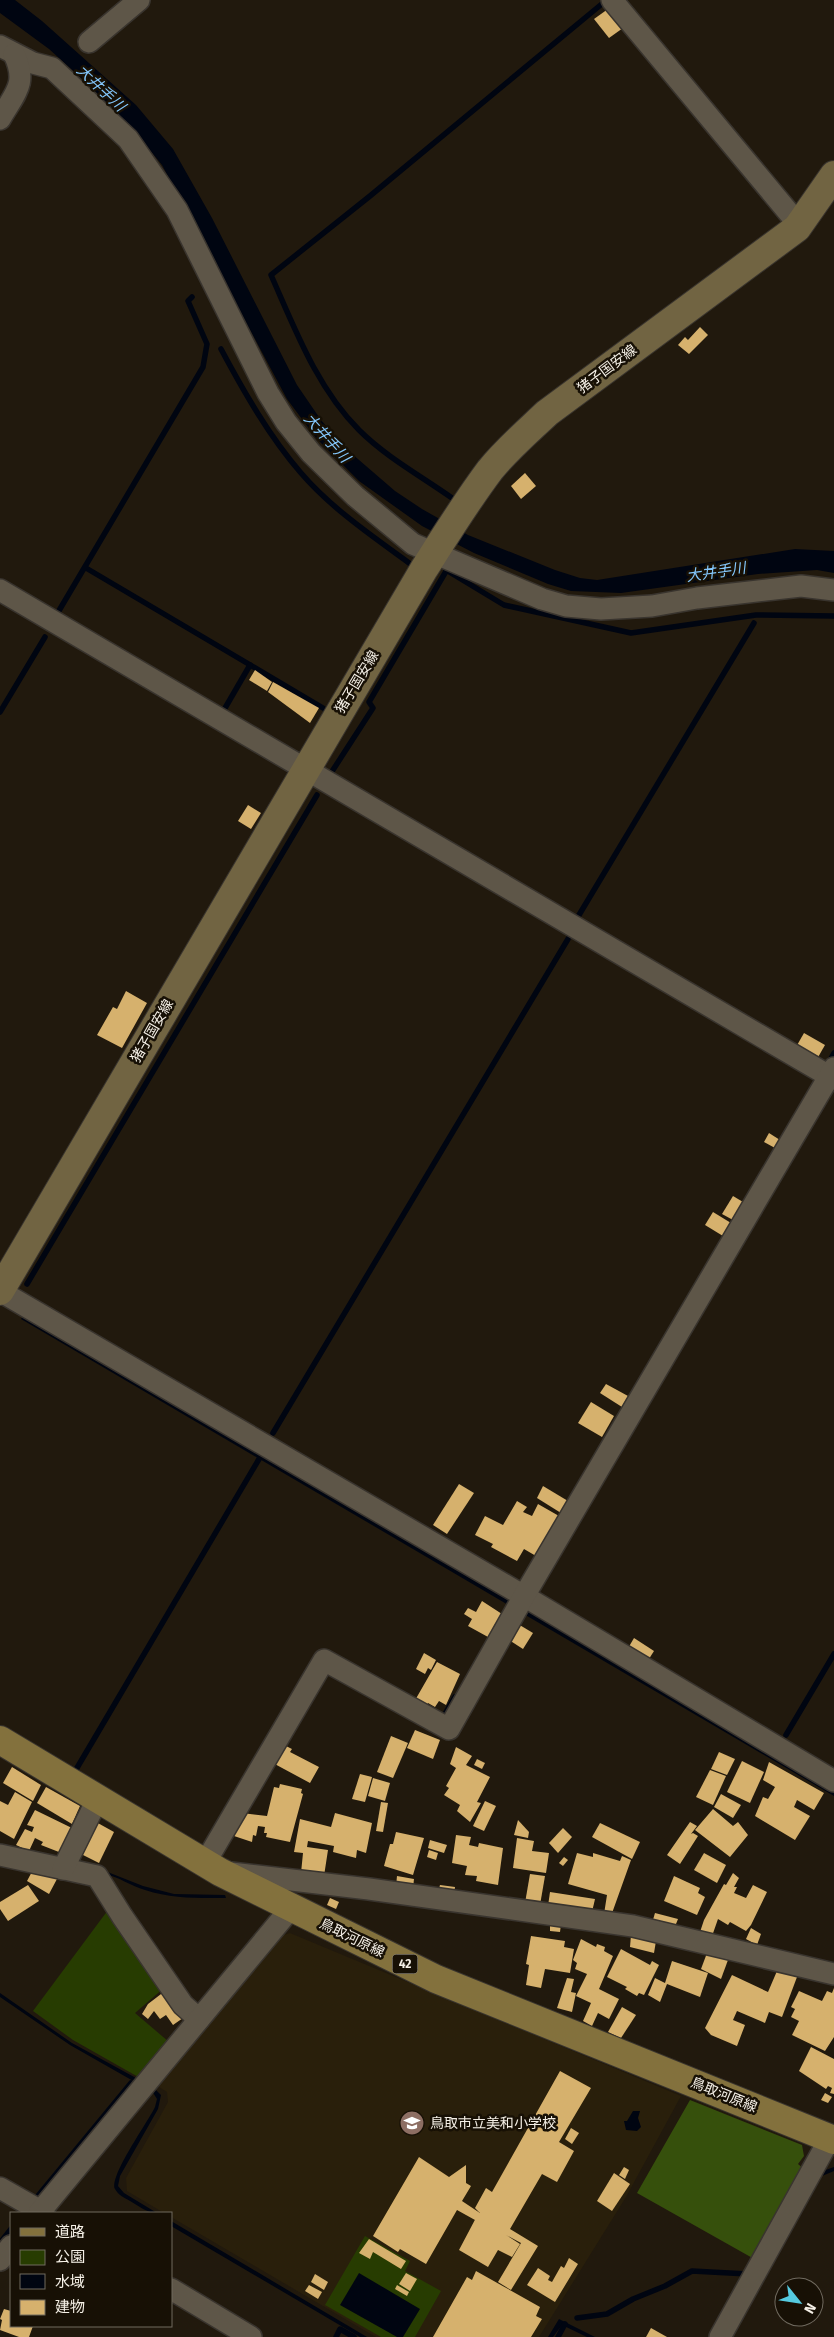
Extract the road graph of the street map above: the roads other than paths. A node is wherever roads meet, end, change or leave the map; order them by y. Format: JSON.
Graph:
{"nodes":[{"id":1,"x":139,"y":0,"type":"edge"},
{"id":2,"x":612,"y":0,"type":"edge"},
{"id":3,"x":89,"y":42,"type":"dead end"},
{"id":4,"x":7,"y":50,"type":"edge"},
{"id":5,"x":0,"y":119,"type":"edge"},
{"id":6,"x":834,"y":175,"type":"edge"},
{"id":7,"x":799,"y":225,"type":"junction"},
{"id":8,"x":436,"y":551,"type":"junction"},
{"id":9,"x":0,"y":590,"type":"edge"},
{"id":10,"x":834,"y":590,"type":"edge"},
{"id":11,"x":305,"y":769,"type":"junction"},
{"id":12,"x":832,"y":1074,"type":"edge"},
{"id":13,"x":0,"y":1291,"type":"edge"},
{"id":14,"x":524,"y":1596,"type":"junction"},
{"id":15,"x":0,"y":1740,"type":"edge"},
{"id":16,"x":834,"y":1780,"type":"edge"},
{"id":17,"x":98,"y":1798,"type":"junction"},
{"id":18,"x":0,"y":1855,"type":"edge"},
{"id":19,"x":213,"y":1868,"type":"junction"},
{"id":20,"x":63,"y":1869,"type":"junction"},
{"id":21,"x":291,"y":1908,"type":"junction"},
{"id":22,"x":834,"y":1974,"type":"edge"},
{"id":23,"x":199,"y":2019,"type":"junction"},
{"id":24,"x":832,"y":2139,"type":"edge"},
{"id":25,"x":0,"y":2188,"type":"edge"},
{"id":26,"x":39,"y":2212,"type":"edge"},
{"id":27,"x":42,"y":2212,"type":"edge"},
{"id":28,"x":10,"y":2247,"type":"edge"},
{"id":29,"x":0,"y":2260,"type":"edge"},
{"id":30,"x":172,"y":2290,"type":"edge"},
{"id":31,"x":251,"y":2337,"type":"edge"},
{"id":32,"x":720,"y":2337,"type":"edge"}],
"edges":[{"from":1,"to":3,"type":"street"},
{"from":2,"to":7,"type":"street"},
{"from":4,"to":5,"type":"street"},
{"from":4,"to":8,"type":"street"},
{"from":6,"to":7,"type":"main road","name":"猪子国安線"},
{"from":7,"to":8,"type":"main road","name":"猪子国安線"},
{"from":8,"to":10,"type":"street"},
{"from":8,"to":11,"type":"main road","name":"猪子国安線"},
{"from":9,"to":11,"type":"street"},
{"from":11,"to":12,"type":"street"},
{"from":11,"to":13,"type":"main road","name":"猪子国安線"},
{"from":12,"to":14,"type":"street"},
{"from":13,"to":14,"type":"street"},
{"from":14,"to":16,"type":"street"},
{"from":14,"to":19,"type":"street"},
{"from":15,"to":17,"type":"main road","name":"鳥取河原線","number":"42"},
{"from":17,"to":19,"type":"main road","name":"鳥取河原線","number":"42"},
{"from":17,"to":20,"type":"street"},
{"from":18,"to":20,"type":"street"},
{"from":19,"to":21,"type":"main road","name":"鳥取河原線","number":"42"},
{"from":19,"to":22,"type":"street"},
{"from":20,"to":23,"type":"street"},
{"from":21,"to":23,"type":"street"},
{"from":21,"to":24,"type":"main road","name":"鳥取河原線","number":"42"},
{"from":23,"to":27,"type":"street"},
{"from":24,"to":32,"type":"street"},
{"from":25,"to":26,"type":"street"},
{"from":28,"to":29,"type":"street"},
{"from":30,"to":31,"type":"street"}]}
